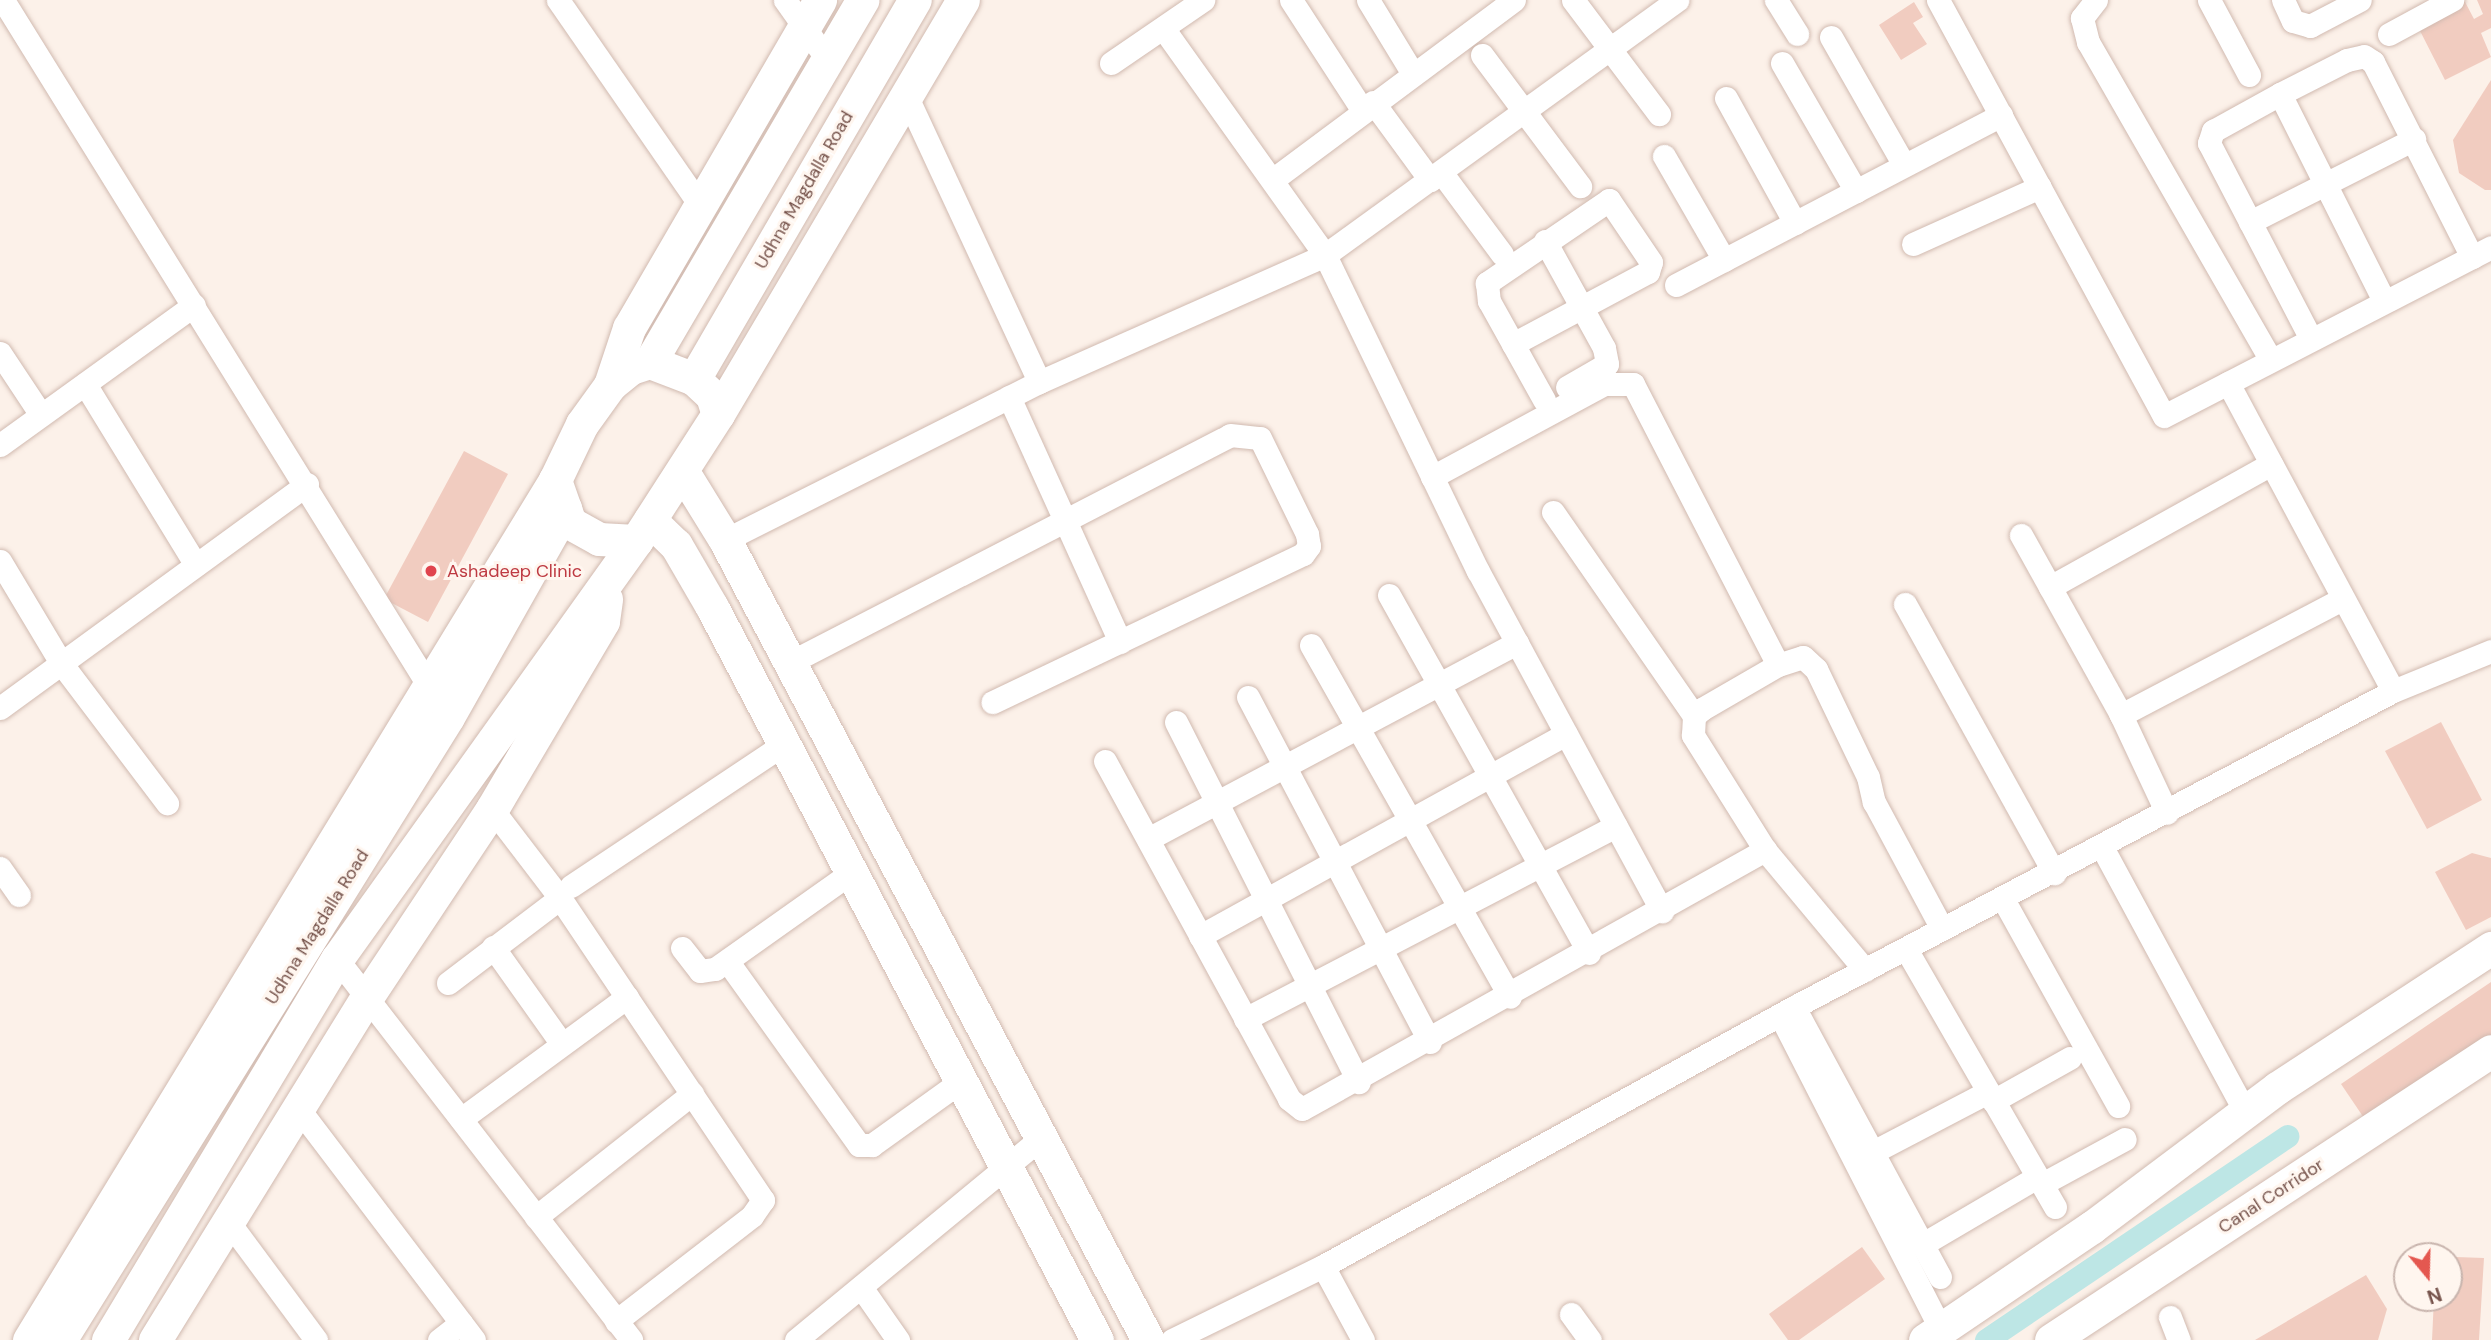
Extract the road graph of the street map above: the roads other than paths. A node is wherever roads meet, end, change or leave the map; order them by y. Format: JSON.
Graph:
{"nodes":[{"id":1,"x":3,"y":0,"type":"edge"},
{"id":2,"x":558,"y":0,"type":"edge"},
{"id":3,"x":785,"y":0,"type":"edge"},
{"id":4,"x":862,"y":0,"type":"edge"},
{"id":5,"x":915,"y":0,"type":"edge"},
{"id":6,"x":963,"y":0,"type":"edge"},
{"id":7,"x":1203,"y":0,"type":"edge"},
{"id":8,"x":1291,"y":0,"type":"edge"},
{"id":9,"x":1368,"y":0,"type":"edge"},
{"id":10,"x":1514,"y":0,"type":"edge"},
{"id":11,"x":1573,"y":0,"type":"edge"},
{"id":12,"x":1677,"y":0,"type":"edge"},
{"id":13,"x":1776,"y":0,"type":"edge"},
{"id":14,"x":1938,"y":0,"type":"edge"},
{"id":15,"x":2096,"y":0,"type":"edge"},
{"id":16,"x":2209,"y":0,"type":"edge"},
{"id":17,"x":2283,"y":0,"type":"edge"},
{"id":18,"x":2360,"y":0,"type":"edge"},
{"id":19,"x":2452,"y":0,"type":"edge"},
{"id":20,"x":811,"y":14,"type":"edge"},
{"id":21,"x":1163,"y":28,"type":"junction"},
{"id":22,"x":1797,"y":34,"type":"dead end"},
{"id":23,"x":2389,"y":34,"type":"dead end"},
{"id":24,"x":1831,"y":37,"type":"dead end"},
{"id":25,"x":1608,"y":48,"type":"junction"},
{"id":26,"x":1482,"y":55,"type":"dead end"},
{"id":27,"x":827,"y":59,"type":"junction"},
{"id":28,"x":1111,"y":63,"type":"dead end"},
{"id":29,"x":1782,"y":63,"type":"dead end"},
{"id":30,"x":1413,"y":74,"type":"junction"},
{"id":31,"x":2249,"y":75,"type":"dead end"},
{"id":32,"x":2280,"y":94,"type":"junction"},
{"id":33,"x":907,"y":97,"type":"junction"},
{"id":34,"x":1726,"y":98,"type":"dead end"},
{"id":35,"x":1368,"y":107,"type":"junction"},
{"id":36,"x":1523,"y":113,"type":"junction"},
{"id":37,"x":1658,"y":114,"type":"dead end"},
{"id":38,"x":2001,"y":115,"type":"junction"},
{"id":39,"x":2414,"y":139,"type":"junction"},
{"id":40,"x":1664,"y":156,"type":"dead end"},
{"id":41,"x":1904,"y":165,"type":"junction"},
{"id":42,"x":1435,"y":176,"type":"junction"},
{"id":43,"x":1275,"y":178,"type":"junction"},
{"id":44,"x":2325,"y":183,"type":"junction"},
{"id":45,"x":1580,"y":186,"type":"dead end"},
{"id":46,"x":2040,"y":187,"type":"junction"},
{"id":47,"x":1856,"y":191,"type":"junction"},
{"id":48,"x":700,"y":205,"type":"junction"},
{"id":49,"x":2250,"y":222,"type":"junction"},
{"id":50,"x":1795,"y":223,"type":"junction"},
{"id":51,"x":1545,"y":241,"type":"junction"},
{"id":52,"x":1913,"y":244,"type":"dead end"},
{"id":53,"x":2482,"y":252,"type":"edge"},
{"id":54,"x":1502,"y":254,"type":"dead end"},
{"id":55,"x":1325,"y":255,"type":"junction"},
{"id":56,"x":1724,"y":260,"type":"junction"},
{"id":57,"x":1676,"y":285,"type":"dead end"},
{"id":58,"x":2384,"y":301,"type":"junction"},
{"id":59,"x":194,"y":305,"type":"junction"},
{"id":60,"x":1581,"y":308,"type":"junction"},
{"id":61,"x":2311,"y":339,"type":"junction"},
{"id":62,"x":1513,"y":344,"type":"junction"},
{"id":63,"x":0,"y":354,"type":"edge"},
{"id":64,"x":2271,"y":360,"type":"junction"},
{"id":65,"x":650,"y":362,"type":"junction"},
{"id":66,"x":694,"y":379,"type":"junction"},
{"id":67,"x":1039,"y":382,"type":"junction"},
{"id":68,"x":2228,"y":383,"type":"junction"},
{"id":69,"x":85,"y":384,"type":"junction"},
{"id":70,"x":610,"y":385,"type":"junction"},
{"id":71,"x":1009,"y":397,"type":"junction"},
{"id":72,"x":1544,"y":400,"type":"junction"},
{"id":73,"x":718,"y":414,"type":"junction"},
{"id":74,"x":41,"y":415,"type":"junction"},
{"id":75,"x":0,"y":445,"type":"edge"},
{"id":76,"x":2271,"y":464,"type":"junction"},
{"id":77,"x":683,"y":472,"type":"junction"},
{"id":78,"x":1430,"y":473,"type":"junction"},
{"id":79,"x":307,"y":484,"type":"junction"},
{"id":80,"x":560,"y":495,"type":"junction"},
{"id":81,"x":1553,"y":512,"type":"dead end"},
{"id":82,"x":1067,"y":520,"type":"junction"},
{"id":83,"x":643,"y":530,"type":"junction"},
{"id":84,"x":2021,"y":535,"type":"dead end"},
{"id":85,"x":725,"y":540,"type":"junction"},
{"id":86,"x":0,"y":561,"type":"edge"},
{"id":87,"x":196,"y":565,"type":"junction"},
{"id":88,"x":609,"y":576,"type":"junction"},
{"id":89,"x":2050,"y":587,"type":"junction"},
{"id":90,"x":1389,"y":595,"type":"dead end"},
{"id":91,"x":2343,"y":599,"type":"junction"},
{"id":92,"x":1905,"y":604,"type":"dead end"},
{"id":93,"x":1120,"y":642,"type":"junction"},
{"id":94,"x":1517,"y":643,"type":"junction"},
{"id":95,"x":1311,"y":645,"type":"dead end"},
{"id":96,"x":2491,"y":651,"type":"edge"},
{"id":97,"x":61,"y":663,"type":"junction"},
{"id":98,"x":789,"y":663,"type":"junction"},
{"id":99,"x":1778,"y":664,"type":"junction"},
{"id":100,"x":428,"y":685,"type":"junction"},
{"id":101,"x":1439,"y":685,"type":"junction"},
{"id":102,"x":2393,"y":691,"type":"junction"},
{"id":103,"x":1248,"y":697,"type":"dead end"},
{"id":104,"x":993,"y":702,"type":"dead end"},
{"id":105,"x":0,"y":708,"type":"edge"},
{"id":106,"x":2120,"y":715,"type":"junction"},
{"id":107,"x":1694,"y":716,"type":"junction"},
{"id":108,"x":448,"y":717,"type":"junction"},
{"id":109,"x":1176,"y":722,"type":"dead end"},
{"id":110,"x":1358,"y":728,"type":"junction"},
{"id":111,"x":1566,"y":734,"type":"junction"},
{"id":112,"x":784,"y":744,"type":"junction"},
{"id":113,"x":1105,"y":761,"type":"dead end"},
{"id":114,"x":1285,"y":766,"type":"junction"},
{"id":115,"x":1490,"y":776,"type":"junction"},
{"id":116,"x":167,"y":803,"type":"dead end"},
{"id":117,"x":1217,"y":803,"type":"junction"},
{"id":118,"x":492,"y":810,"type":"junction"},
{"id":119,"x":2166,"y":813,"type":"junction"},
{"id":120,"x":1410,"y":820,"type":"junction"},
{"id":121,"x":1616,"y":826,"type":"junction"},
{"id":122,"x":1147,"y":839,"type":"junction"},
{"id":123,"x":2102,"y":847,"type":"junction"},
{"id":124,"x":1765,"y":850,"type":"junction"},
{"id":125,"x":1335,"y":862,"type":"junction"},
{"id":126,"x":1540,"y":865,"type":"junction"},
{"id":127,"x":0,"y":868,"type":"edge"},
{"id":128,"x":2054,"y":873,"type":"junction"},
{"id":129,"x":849,"y":874,"type":"junction"},
{"id":130,"x":565,"y":892,"type":"junction"},
{"id":131,"x":19,"y":895,"type":"dead end"},
{"id":132,"x":1266,"y":899,"type":"junction"},
{"id":133,"x":2003,"y":899,"type":"junction"},
{"id":134,"x":1460,"y":908,"type":"junction"},
{"id":135,"x":1662,"y":912,"type":"junction"},
{"id":136,"x":1942,"y":929,"type":"junction"},
{"id":137,"x":1200,"y":936,"type":"junction"},
{"id":138,"x":493,"y":947,"type":"junction"},
{"id":139,"x":682,"y":948,"type":"dead end"},
{"id":140,"x":1381,"y":948,"type":"junction"},
{"id":141,"x":2491,"y":948,"type":"edge"},
{"id":142,"x":1906,"y":949,"type":"junction"},
{"id":143,"x":1589,"y":953,"type":"junction"},
{"id":144,"x":337,"y":959,"type":"junction"},
{"id":145,"x":728,"y":962,"type":"junction"},
{"id":146,"x":1865,"y":970,"type":"junction"},
{"id":147,"x":448,"y":982,"type":"dead end"},
{"id":148,"x":1310,"y":985,"type":"junction"},
{"id":149,"x":367,"y":997,"type":"junction"},
{"id":150,"x":627,"y":997,"type":"junction"},
{"id":151,"x":1510,"y":997,"type":"junction"},
{"id":152,"x":1787,"y":1011,"type":"junction"},
{"id":153,"x":1245,"y":1019,"type":"junction"},
{"id":154,"x":1430,"y":1042,"type":"junction"},
{"id":155,"x":562,"y":1044,"type":"junction"},
{"id":156,"x":2491,"y":1051,"type":"edge"},
{"id":157,"x":2070,"y":1058,"type":"dead end"},
{"id":158,"x":964,"y":1079,"type":"junction"},
{"id":159,"x":1359,"y":1082,"type":"junction"},
{"id":160,"x":692,"y":1094,"type":"junction"},
{"id":161,"x":1991,"y":1096,"type":"junction"},
{"id":162,"x":2118,"y":1106,"type":"dead end"},
{"id":163,"x":298,"y":1108,"type":"junction"},
{"id":164,"x":2245,"y":1112,"type":"junction"},
{"id":165,"x":461,"y":1119,"type":"junction"},
{"id":166,"x":2125,"y":1139,"type":"dead end"},
{"id":167,"x":1039,"y":1140,"type":"junction"},
{"id":168,"x":1873,"y":1152,"type":"junction"},
{"id":169,"x":1006,"y":1166,"type":"junction"},
{"id":170,"x":2040,"y":1181,"type":"junction"},
{"id":171,"x":2055,"y":1207,"type":"dead end"},
{"id":172,"x":536,"y":1217,"type":"junction"},
{"id":173,"x":228,"y":1221,"type":"junction"},
{"id":174,"x":1923,"y":1244,"type":"junction"},
{"id":175,"x":1323,"y":1266,"type":"junction"},
{"id":176,"x":1940,"y":1277,"type":"dead end"},
{"id":177,"x":861,"y":1287,"type":"junction"},
{"id":178,"x":1572,"y":1314,"type":"dead end"},
{"id":179,"x":2170,"y":1317,"type":"dead end"},
{"id":180,"x":616,"y":1321,"type":"junction"},
{"id":181,"x":468,"y":1331,"type":"edge"},
{"id":182,"x":1933,"y":1334,"type":"edge"},
{"id":183,"x":29,"y":1340,"type":"edge"},
{"id":184,"x":60,"y":1340,"type":"edge"},
{"id":185,"x":108,"y":1340,"type":"edge"},
{"id":186,"x":155,"y":1340,"type":"edge"},
{"id":187,"x":316,"y":1340,"type":"edge"},
{"id":188,"x":439,"y":1340,"type":"edge"},
{"id":189,"x":631,"y":1340,"type":"edge"},
{"id":190,"x":796,"y":1340,"type":"edge"},
{"id":191,"x":898,"y":1340,"type":"edge"},
{"id":192,"x":1097,"y":1340,"type":"edge"},
{"id":193,"x":1148,"y":1340,"type":"edge"},
{"id":194,"x":1172,"y":1340,"type":"edge"},
{"id":195,"x":1363,"y":1340,"type":"edge"},
{"id":196,"x":1590,"y":1340,"type":"edge"},
{"id":197,"x":2051,"y":1340,"type":"edge"},
{"id":198,"x":2179,"y":1340,"type":"edge"}],
"edges":[{"from":1,"to":59,"type":"street"},
{"from":2,"to":48,"type":"street"},
{"from":3,"to":20,"type":"street"},
{"from":4,"to":27,"type":"street"},
{"from":5,"to":66,"type":"street","name":"Udhna Magdalla Road"},
{"from":6,"to":33,"type":"street"},
{"from":7,"to":21,"type":"street"},
{"from":8,"to":35,"type":"street"},
{"from":9,"to":30,"type":"street"},
{"from":10,"to":30,"type":"street"},
{"from":11,"to":25,"type":"street"},
{"from":12,"to":25,"type":"street"},
{"from":13,"to":22,"type":"street"},
{"from":14,"to":38,"type":"street"},
{"from":15,"to":64,"type":"street"},
{"from":16,"to":31,"type":"street"},
{"from":17,"to":18,"type":"street"},
{"from":19,"to":23,"type":"street"},
{"from":20,"to":27,"type":"street"},
{"from":20,"to":48,"type":"street"},
{"from":21,"to":28,"type":"street"},
{"from":21,"to":43,"type":"street"},
{"from":24,"to":41,"type":"street"},
{"from":25,"to":36,"type":"street"},
{"from":25,"to":37,"type":"street"},
{"from":26,"to":36,"type":"street"},
{"from":27,"to":65,"type":"street"},
{"from":29,"to":47,"type":"street"},
{"from":30,"to":35,"type":"street"},
{"from":32,"to":39,"type":"street"},
{"from":32,"to":44,"type":"street"},
{"from":32,"to":49,"type":"street"},
{"from":33,"to":67,"type":"street"},
{"from":33,"to":73,"type":"street"},
{"from":34,"to":50,"type":"street"},
{"from":35,"to":42,"type":"street"},
{"from":35,"to":43,"type":"street"},
{"from":36,"to":42,"type":"street"},
{"from":36,"to":45,"type":"street"},
{"from":38,"to":41,"type":"street"},
{"from":38,"to":46,"type":"street"},
{"from":39,"to":44,"type":"street"},
{"from":39,"to":53,"type":"street"},
{"from":40,"to":56,"type":"street"},
{"from":41,"to":47,"type":"street"},
{"from":42,"to":54,"type":"street"},
{"from":42,"to":55,"type":"street"},
{"from":43,"to":55,"type":"street"},
{"from":44,"to":49,"type":"street"},
{"from":44,"to":58,"type":"street"},
{"from":46,"to":52,"type":"street"},
{"from":46,"to":68,"type":"street"},
{"from":47,"to":50,"type":"street"},
{"from":48,"to":70,"type":"street"},
{"from":49,"to":61,"type":"street"},
{"from":50,"to":56,"type":"street"},
{"from":51,"to":60,"type":"street"},
{"from":51,"to":60,"type":"street"},
{"from":51,"to":62,"type":"street"},
{"from":53,"to":58,"type":"street"},
{"from":55,"to":67,"type":"street"},
{"from":55,"to":78,"type":"street"},
{"from":56,"to":57,"type":"street"},
{"from":58,"to":61,"type":"street"},
{"from":59,"to":69,"type":"street"},
{"from":59,"to":79,"type":"street"},
{"from":60,"to":62,"type":"street"},
{"from":60,"to":72,"type":"street"},
{"from":61,"to":64,"type":"street"},
{"from":62,"to":72,"type":"street"},
{"from":63,"to":74,"type":"street"},
{"from":64,"to":68,"type":"street"},
{"from":65,"to":66,"type":"street"},
{"from":65,"to":70,"type":"street"},
{"from":66,"to":73,"type":"street"},
{"from":67,"to":71,"type":"street"},
{"from":68,"to":76,"type":"street"},
{"from":69,"to":74,"type":"street"},
{"from":69,"to":87,"type":"street"},
{"from":70,"to":80,"type":"street"},
{"from":71,"to":82,"type":"street"},
{"from":71,"to":85,"type":"street"},
{"from":72,"to":78,"type":"street"},
{"from":73,"to":77,"type":"street"},
{"from":74,"to":75,"type":"street"},
{"from":76,"to":89,"type":"street"},
{"from":76,"to":91,"type":"street"},
{"from":77,"to":83,"type":"street"},
{"from":77,"to":85,"type":"street"},
{"from":78,"to":94,"type":"street"},
{"from":78,"to":99,"type":"street"},
{"from":79,"to":87,"type":"street"},
{"from":79,"to":100,"type":"street"},
{"from":80,"to":83,"type":"street"},
{"from":80,"to":100,"type":"street"},
{"from":80,"to":108,"type":"street","name":"Udhna Magdalla Road"},
{"from":81,"to":107,"type":"street"},
{"from":82,"to":93,"type":"street"},
{"from":82,"to":93,"type":"street"},
{"from":82,"to":98,"type":"street"},
{"from":83,"to":88,"type":"street"},
{"from":83,"to":112,"type":"street"},
{"from":84,"to":89,"type":"street"},
{"from":85,"to":98,"type":"street"},
{"from":86,"to":97,"type":"street"},
{"from":87,"to":97,"type":"street"},
{"from":88,"to":118,"type":"street"},
{"from":88,"to":144,"type":"street"},
{"from":89,"to":106,"type":"street"},
{"from":90,"to":101,"type":"street"},
{"from":91,"to":102,"type":"street"},
{"from":91,"to":106,"type":"street"},
{"from":92,"to":128,"type":"street"},
{"from":93,"to":104,"type":"street"},
{"from":94,"to":101,"type":"street"},
{"from":94,"to":111,"type":"street"},
{"from":95,"to":110,"type":"street"},
{"from":96,"to":102,"type":"street"},
{"from":97,"to":105,"type":"street"},
{"from":97,"to":116,"type":"street"},
{"from":98,"to":167,"type":"street"},
{"from":99,"to":107,"type":"street"},
{"from":99,"to":136,"type":"street"},
{"from":100,"to":108,"type":"street"},
{"from":100,"to":183,"type":"street"},
{"from":101,"to":110,"type":"street"},
{"from":101,"to":115,"type":"street"},
{"from":102,"to":119,"type":"street"},
{"from":103,"to":114,"type":"street"},
{"from":106,"to":119,"type":"street"},
{"from":107,"to":124,"type":"street"},
{"from":108,"to":184,"type":"street","name":"Udhna Magdalla Road"},
{"from":109,"to":117,"type":"street"},
{"from":110,"to":114,"type":"street"},
{"from":110,"to":120,"type":"street"},
{"from":111,"to":115,"type":"street"},
{"from":111,"to":121,"type":"street"},
{"from":112,"to":129,"type":"street"},
{"from":112,"to":130,"type":"street"},
{"from":113,"to":122,"type":"street"},
{"from":114,"to":117,"type":"street"},
{"from":114,"to":125,"type":"street"},
{"from":115,"to":120,"type":"street"},
{"from":115,"to":126,"type":"street"},
{"from":117,"to":122,"type":"street"},
{"from":117,"to":132,"type":"street"},
{"from":118,"to":130,"type":"street"},
{"from":118,"to":149,"type":"street"},
{"from":119,"to":123,"type":"street"},
{"from":120,"to":125,"type":"street"},
{"from":120,"to":134,"type":"street"},
{"from":121,"to":126,"type":"street"},
{"from":121,"to":135,"type":"street"},
{"from":122,"to":137,"type":"street"},
{"from":123,"to":128,"type":"street"},
{"from":123,"to":164,"type":"street"},
{"from":124,"to":135,"type":"street"},
{"from":124,"to":146,"type":"street"},
{"from":125,"to":132,"type":"street"},
{"from":125,"to":140,"type":"street"},
{"from":126,"to":134,"type":"street"},
{"from":126,"to":143,"type":"street"},
{"from":127,"to":131,"type":"street"},
{"from":128,"to":133,"type":"street"},
{"from":129,"to":145,"type":"street"},
{"from":129,"to":158,"type":"street"},
{"from":130,"to":138,"type":"street"},
{"from":130,"to":150,"type":"street"},
{"from":132,"to":137,"type":"street"},
{"from":132,"to":148,"type":"street"},
{"from":133,"to":136,"type":"street"},
{"from":133,"to":162,"type":"street"},
{"from":134,"to":140,"type":"street"},
{"from":134,"to":151,"type":"street"},
{"from":135,"to":143,"type":"street"},
{"from":136,"to":142,"type":"street"},
{"from":137,"to":153,"type":"street"},
{"from":138,"to":147,"type":"street"},
{"from":138,"to":155,"type":"street"},
{"from":139,"to":145,"type":"street"},
{"from":140,"to":148,"type":"street"},
{"from":140,"to":154,"type":"street"},
{"from":141,"to":164,"type":"street"},
{"from":142,"to":146,"type":"street"},
{"from":142,"to":161,"type":"street"},
{"from":143,"to":151,"type":"street"},
{"from":144,"to":149,"type":"street"},
{"from":144,"to":185,"type":"street"},
{"from":145,"to":158,"type":"street"},
{"from":146,"to":152,"type":"street"},
{"from":148,"to":153,"type":"street"},
{"from":148,"to":159,"type":"street"},
{"from":149,"to":163,"type":"street"},
{"from":149,"to":165,"type":"street"},
{"from":150,"to":155,"type":"street"},
{"from":150,"to":160,"type":"street"},
{"from":151,"to":154,"type":"street"},
{"from":152,"to":168,"type":"street"},
{"from":152,"to":175,"type":"street"},
{"from":152,"to":182,"type":"street"},
{"from":153,"to":159,"type":"street"},
{"from":154,"to":159,"type":"street"},
{"from":155,"to":165,"type":"street"},
{"from":156,"to":197,"type":"street","name":"Canal Corridor"},
{"from":157,"to":161,"type":"street"},
{"from":158,"to":169,"type":"street"},
{"from":160,"to":172,"type":"street"},
{"from":160,"to":180,"type":"street"},
{"from":161,"to":168,"type":"street"},
{"from":161,"to":170,"type":"street"},
{"from":163,"to":173,"type":"street"},
{"from":163,"to":181,"type":"street"},
{"from":164,"to":182,"type":"street"},
{"from":165,"to":172,"type":"street"},
{"from":166,"to":170,"type":"street"},
{"from":167,"to":169,"type":"street"},
{"from":167,"to":193,"type":"street"},
{"from":168,"to":174,"type":"street"},
{"from":169,"to":177,"type":"street"},
{"from":169,"to":192,"type":"street"},
{"from":170,"to":171,"type":"street"},
{"from":170,"to":174,"type":"street"},
{"from":172,"to":180,"type":"street"},
{"from":173,"to":186,"type":"street"},
{"from":173,"to":187,"type":"street"},
{"from":174,"to":176,"type":"street"},
{"from":175,"to":194,"type":"street"},
{"from":175,"to":195,"type":"street"},
{"from":177,"to":190,"type":"street"},
{"from":177,"to":191,"type":"street"},
{"from":178,"to":196,"type":"street"},
{"from":179,"to":198,"type":"street"},
{"from":180,"to":189,"type":"street"},
{"from":181,"to":188,"type":"street"}]}
